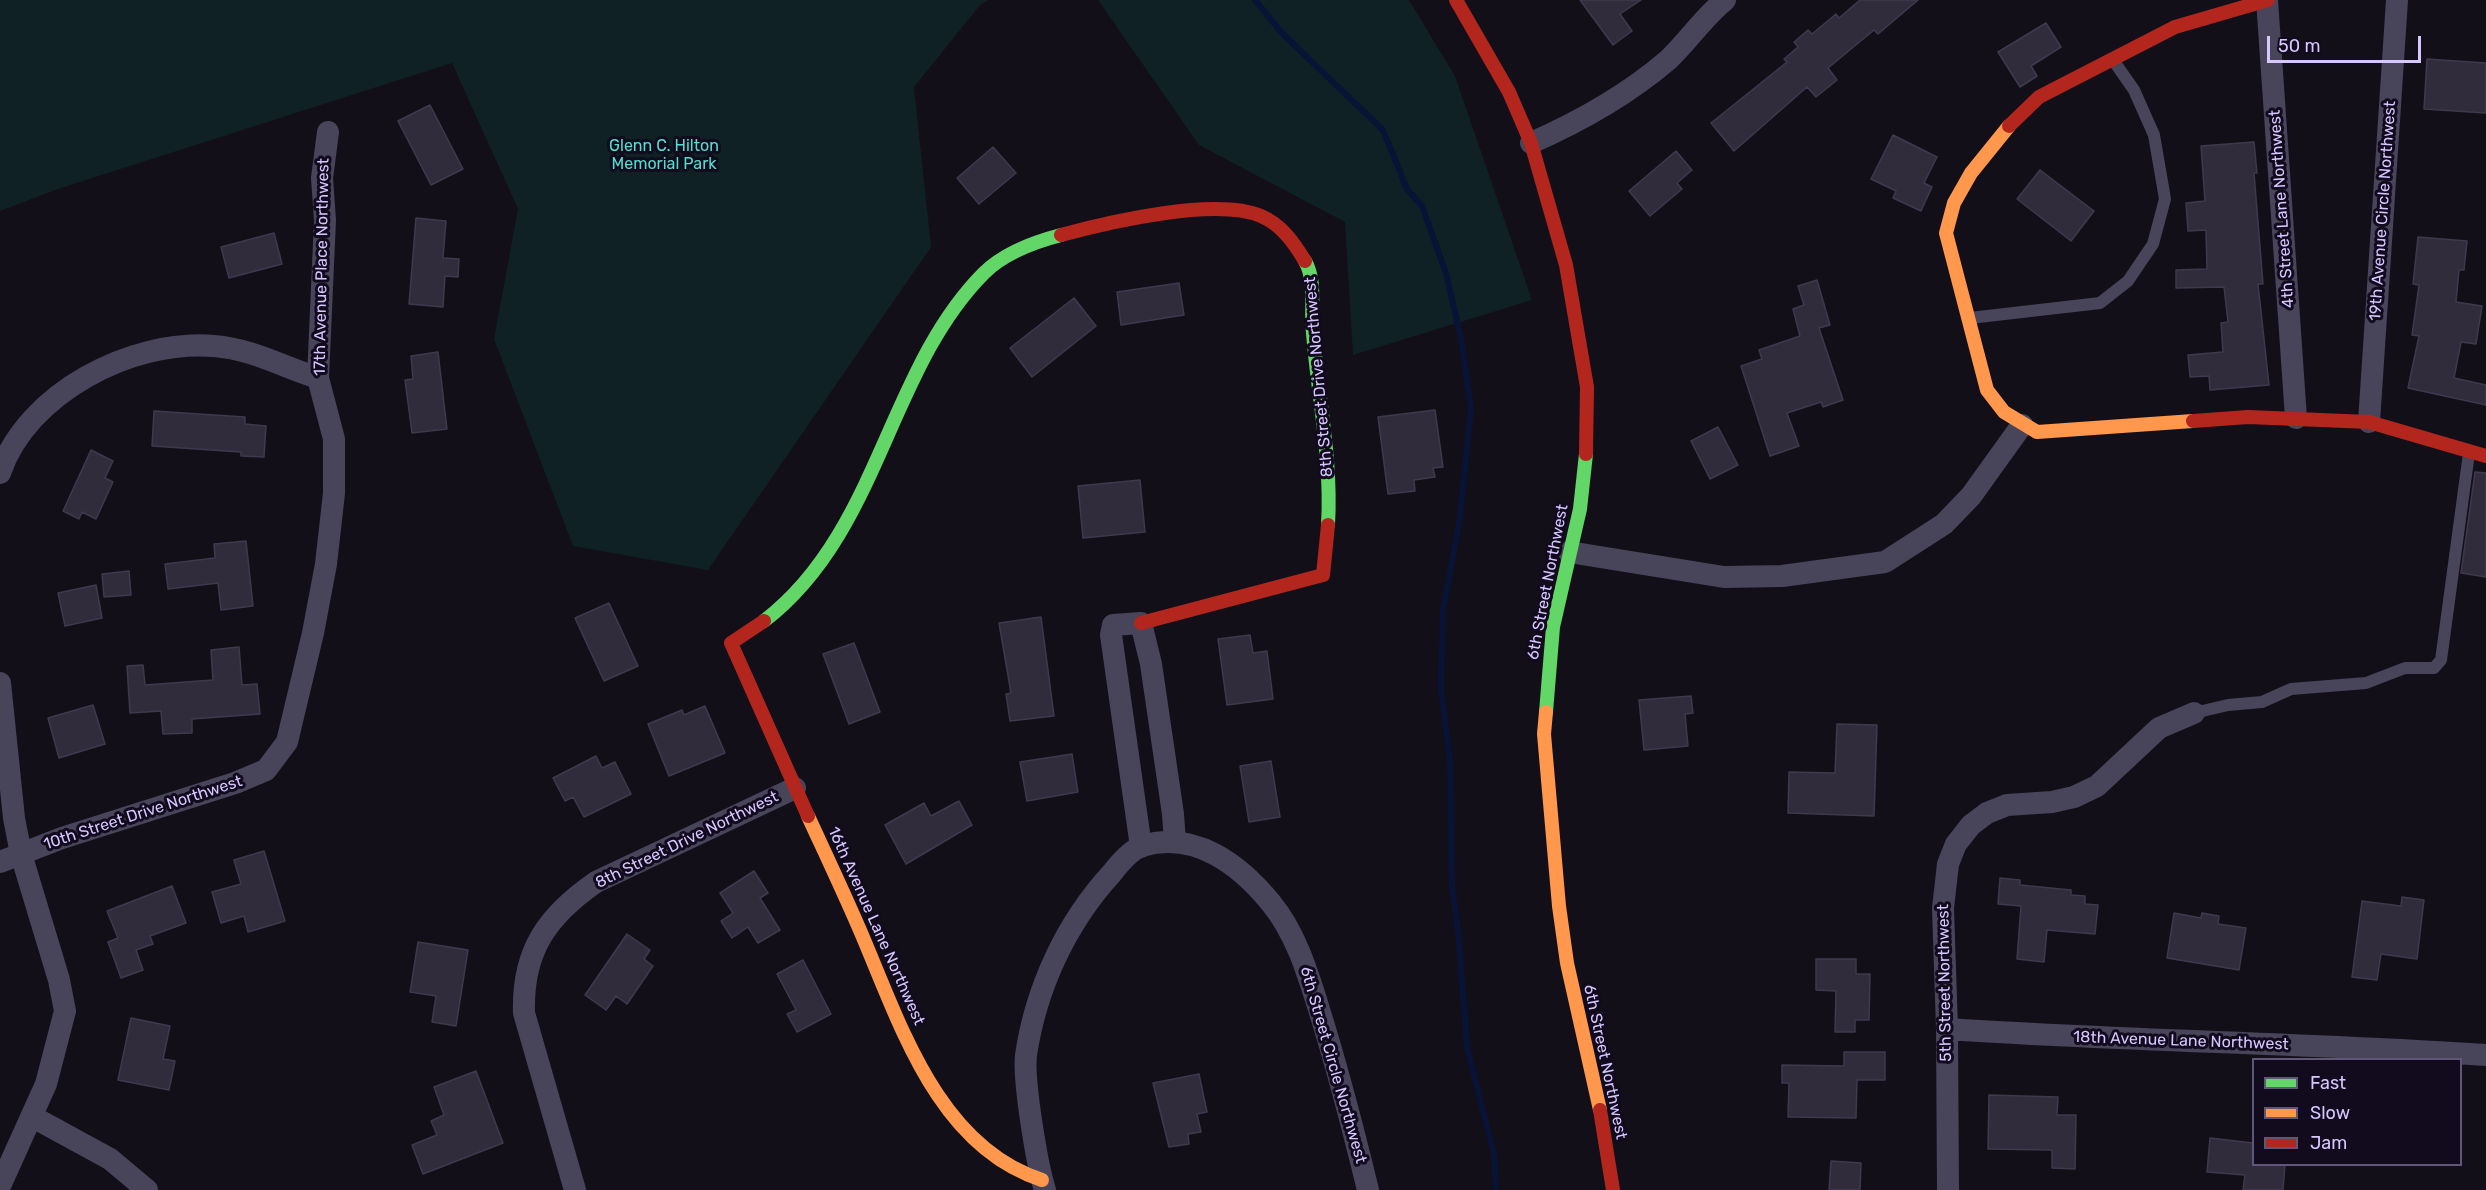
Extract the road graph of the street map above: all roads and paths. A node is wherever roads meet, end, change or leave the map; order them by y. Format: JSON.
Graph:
{"nodes":[{"id":1,"x":1456,"y":0,"type":"edge"},
{"id":2,"x":2267,"y":0,"type":"edge"},
{"id":3,"x":2397,"y":0,"type":"edge"},
{"id":4,"x":1714,"y":3,"type":"edge"},
{"id":5,"x":2113,"y":60,"type":"junction"},
{"id":6,"x":328,"y":132,"type":"dead end"},
{"id":7,"x":1531,"y":143,"type":"junction"},
{"id":8,"x":1969,"y":318,"type":"junction"},
{"id":9,"x":318,"y":378,"type":"junction"},
{"id":10,"x":2296,"y":418,"type":"junction"},
{"id":11,"x":2369,"y":422,"type":"junction"},
{"id":12,"x":2022,"y":425,"type":"junction"},
{"id":13,"x":2469,"y":451,"type":"junction"},
{"id":14,"x":2486,"y":456,"type":"edge"},
{"id":15,"x":0,"y":474,"type":"edge"},
{"id":16,"x":1569,"y":552,"type":"junction"},
{"id":17,"x":1141,"y":623,"type":"junction"},
{"id":18,"x":731,"y":643,"type":"joint"},
{"id":19,"x":0,"y":683,"type":"edge"},
{"id":20,"x":2194,"y":713,"type":"joint"},
{"id":21,"x":280,"y":754,"type":"joint"},
{"id":22,"x":795,"y":788,"type":"junction"},
{"id":23,"x":1175,"y":842,"type":"junction"},
{"id":24,"x":1141,"y":847,"type":"junction"},
{"id":25,"x":10,"y":858,"type":"edge"},
{"id":26,"x":1947,"y":1029,"type":"junction"},
{"id":27,"x":2486,"y":1054,"type":"edge"},
{"id":28,"x":33,"y":1117,"type":"junction"},
{"id":29,"x":1044,"y":1185,"type":"edge"},
{"id":30,"x":0,"y":1186,"type":"edge"},
{"id":31,"x":147,"y":1190,"type":"edge"},
{"id":32,"x":575,"y":1190,"type":"edge"},
{"id":33,"x":1368,"y":1190,"type":"edge"},
{"id":34,"x":1613,"y":1190,"type":"edge"},
{"id":35,"x":1948,"y":1190,"type":"edge"}],
"edges":[{"from":1,"to":7,"type":"street","name":"6th Street Northwest"},
{"from":2,"to":5,"type":"street"},
{"from":2,"to":10,"type":"street","name":"4th Street Lane Northwest"},
{"from":3,"to":11,"type":"street","name":"19th Avenue Circle Northwest"},
{"from":4,"to":7,"type":"street"},
{"from":5,"to":8,"type":"street"},
{"from":5,"to":8,"type":"lane"},
{"from":6,"to":9,"type":"street","name":"17th Avenue Place Northwest"},
{"from":7,"to":16,"type":"street","name":"6th Street Northwest"},
{"from":8,"to":12,"type":"street"},
{"from":9,"to":15,"type":"street"},
{"from":9,"to":21,"type":"street","name":"17th Avenue Place Northwest"},
{"from":10,"to":11,"type":"street"},
{"from":10,"to":12,"type":"street"},
{"from":11,"to":13,"type":"street"},
{"from":12,"to":16,"type":"street"},
{"from":13,"to":14,"type":"street"},
{"from":13,"to":20,"type":"lane"},
{"from":16,"to":34,"type":"street","name":"6th Street Northwest"},
{"from":17,"to":18,"type":"street","name":"8th Street Drive Northwest"},
{"from":17,"to":23,"type":"street"},
{"from":17,"to":24,"type":"street"},
{"from":18,"to":22,"type":"street","name":"16th Avenue Lane Northwest"},
{"from":19,"to":25,"type":"street"},
{"from":20,"to":26,"type":"street","name":"5th Street Northwest"},
{"from":21,"to":25,"type":"street","name":"10th Street Drive Northwest"},
{"from":22,"to":29,"type":"street","name":"16th Avenue Lane Northwest"},
{"from":22,"to":32,"type":"street","name":"8th Street Drive Northwest"},
{"from":23,"to":24,"type":"street","name":"6th Street Circle Northwest"},
{"from":23,"to":33,"type":"street","name":"6th Street Circle Northwest"},
{"from":24,"to":29,"type":"street"},
{"from":25,"to":28,"type":"street"},
{"from":26,"to":27,"type":"street","name":"18th Avenue Lane Northwest"},
{"from":26,"to":35,"type":"street","name":"5th Street Northwest"},
{"from":28,"to":30,"type":"street"},
{"from":28,"to":31,"type":"street"}]}
